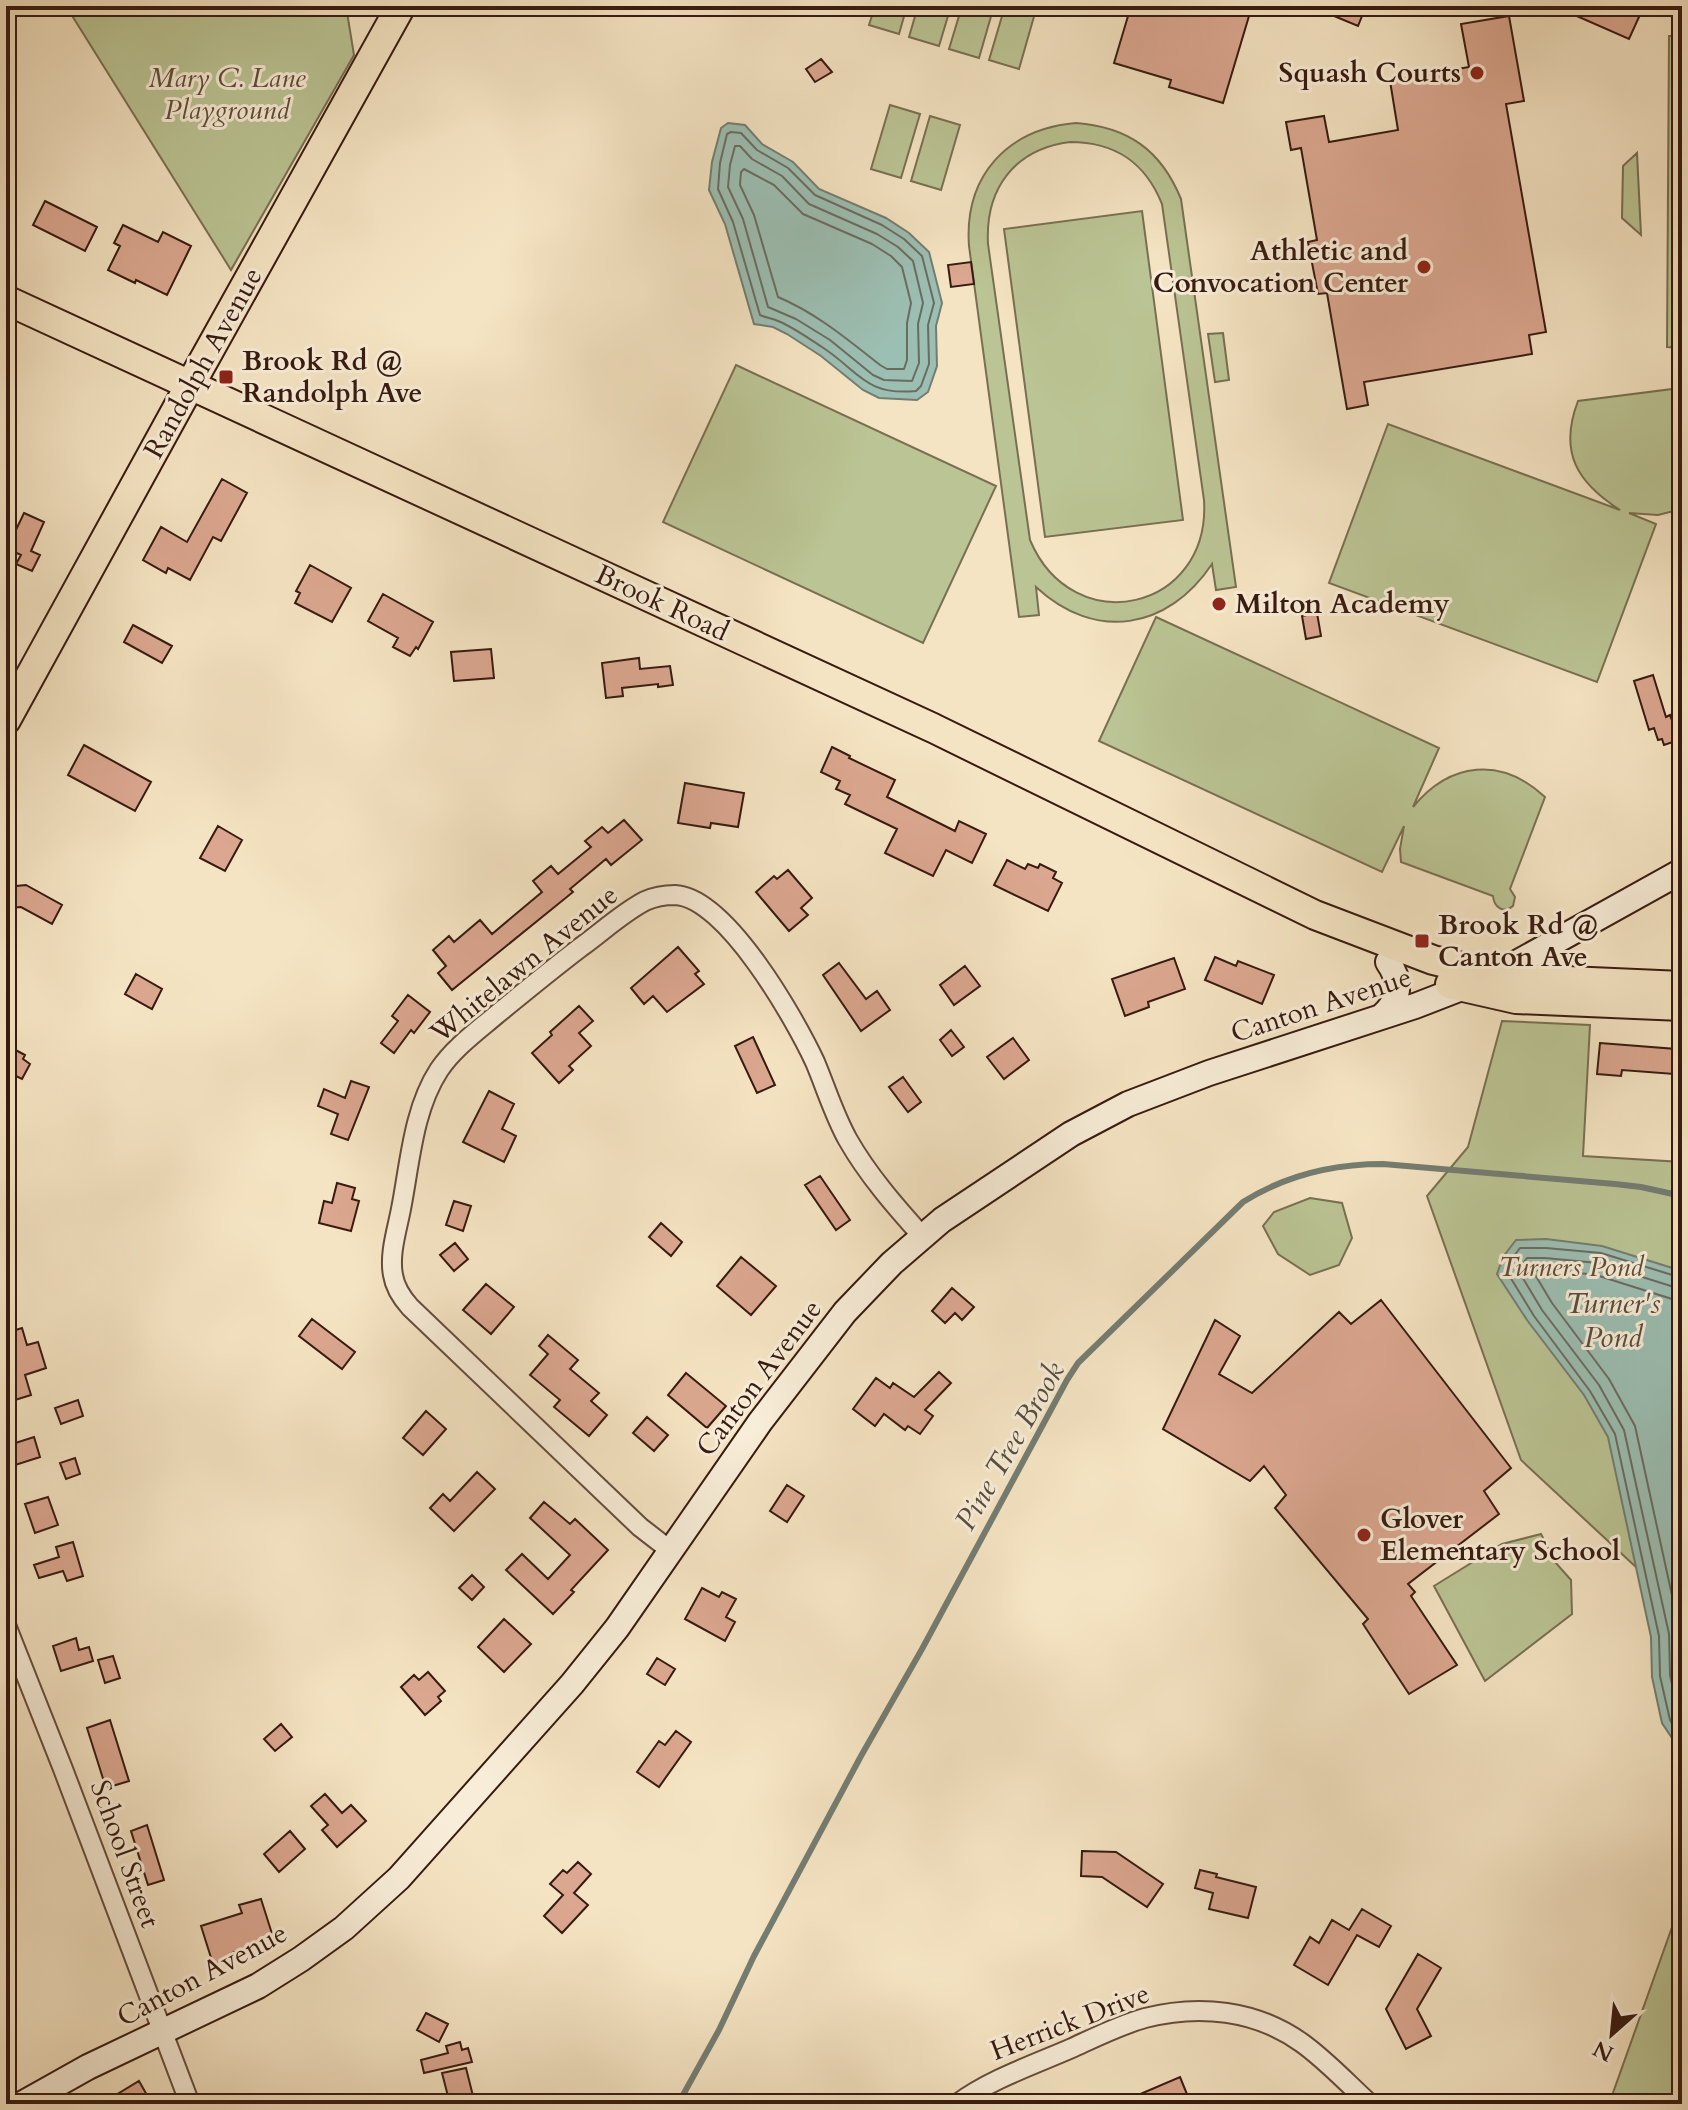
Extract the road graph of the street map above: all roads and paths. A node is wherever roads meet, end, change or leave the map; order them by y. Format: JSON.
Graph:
{"nodes":[{"id":1,"x":401,"y":6,"type":"edge"},
{"id":2,"x":6,"y":300,"type":"edge"},
{"id":3,"x":190,"y":385,"type":"junction"},
{"id":4,"x":6,"y":720,"type":"edge"},
{"id":5,"x":1682,"y":871,"type":"edge"},
{"id":6,"x":1315,"y":915,"type":"junction"},
{"id":7,"x":1388,"y":962,"type":"junction"},
{"id":8,"x":1495,"y":975,"type":"junction"},
{"id":9,"x":1682,"y":986,"type":"edge"},
{"id":10,"x":1464,"y":988,"type":"junction"},
{"id":11,"x":1682,"y":1006,"type":"edge"},
{"id":12,"x":1381,"y":1017,"type":"junction"},
{"id":13,"x":922,"y":1236,"type":"junction"},
{"id":14,"x":671,"y":1551,"type":"junction"},
{"id":15,"x":6,"y":1625,"type":"edge"},
{"id":16,"x":162,"y":2033,"type":"junction"},
{"id":17,"x":22,"y":2104,"type":"edge"},
{"id":18,"x":190,"y":2104,"type":"edge"},
{"id":19,"x":957,"y":2104,"type":"edge"},
{"id":20,"x":1370,"y":2104,"type":"edge"}],
"edges":[{"from":1,"to":3,"type":"main road","name":"Randolph Avenue"},
{"from":2,"to":3,"type":"main road","name":"Brook Road"},
{"from":3,"to":4,"type":"main road","name":"Randolph Avenue"},
{"from":3,"to":6,"type":"main road","name":"Brook Road"},
{"from":5,"to":8,"type":"street","name":"Canton Avenue"},
{"from":6,"to":7,"type":"main road","name":"Brook Road"},
{"from":6,"to":8,"type":"main road","name":"Brook Road"},
{"from":7,"to":10,"type":"main road","name":"Brook Road"},
{"from":7,"to":12,"type":"street"},
{"from":8,"to":9,"type":"main road","name":"Brook Road"},
{"from":8,"to":10,"type":"street","name":"Canton Avenue"},
{"from":10,"to":11,"type":"main road","name":"Brook Road"},
{"from":10,"to":12,"type":"street","name":"Canton Avenue"},
{"from":12,"to":13,"type":"street","name":"Canton Avenue"},
{"from":13,"to":14,"type":"street","name":"Canton Avenue"},
{"from":13,"to":14,"type":"street","name":"Whitelawn Avenue"},
{"from":14,"to":16,"type":"street","name":"Canton Avenue"},
{"from":15,"to":16,"type":"street","name":"School Street"},
{"from":16,"to":17,"type":"street","name":"Canton Avenue"},
{"from":16,"to":18,"type":"street","name":"School Street"},
{"from":19,"to":20,"type":"street","name":"Herrick Drive"}]}
